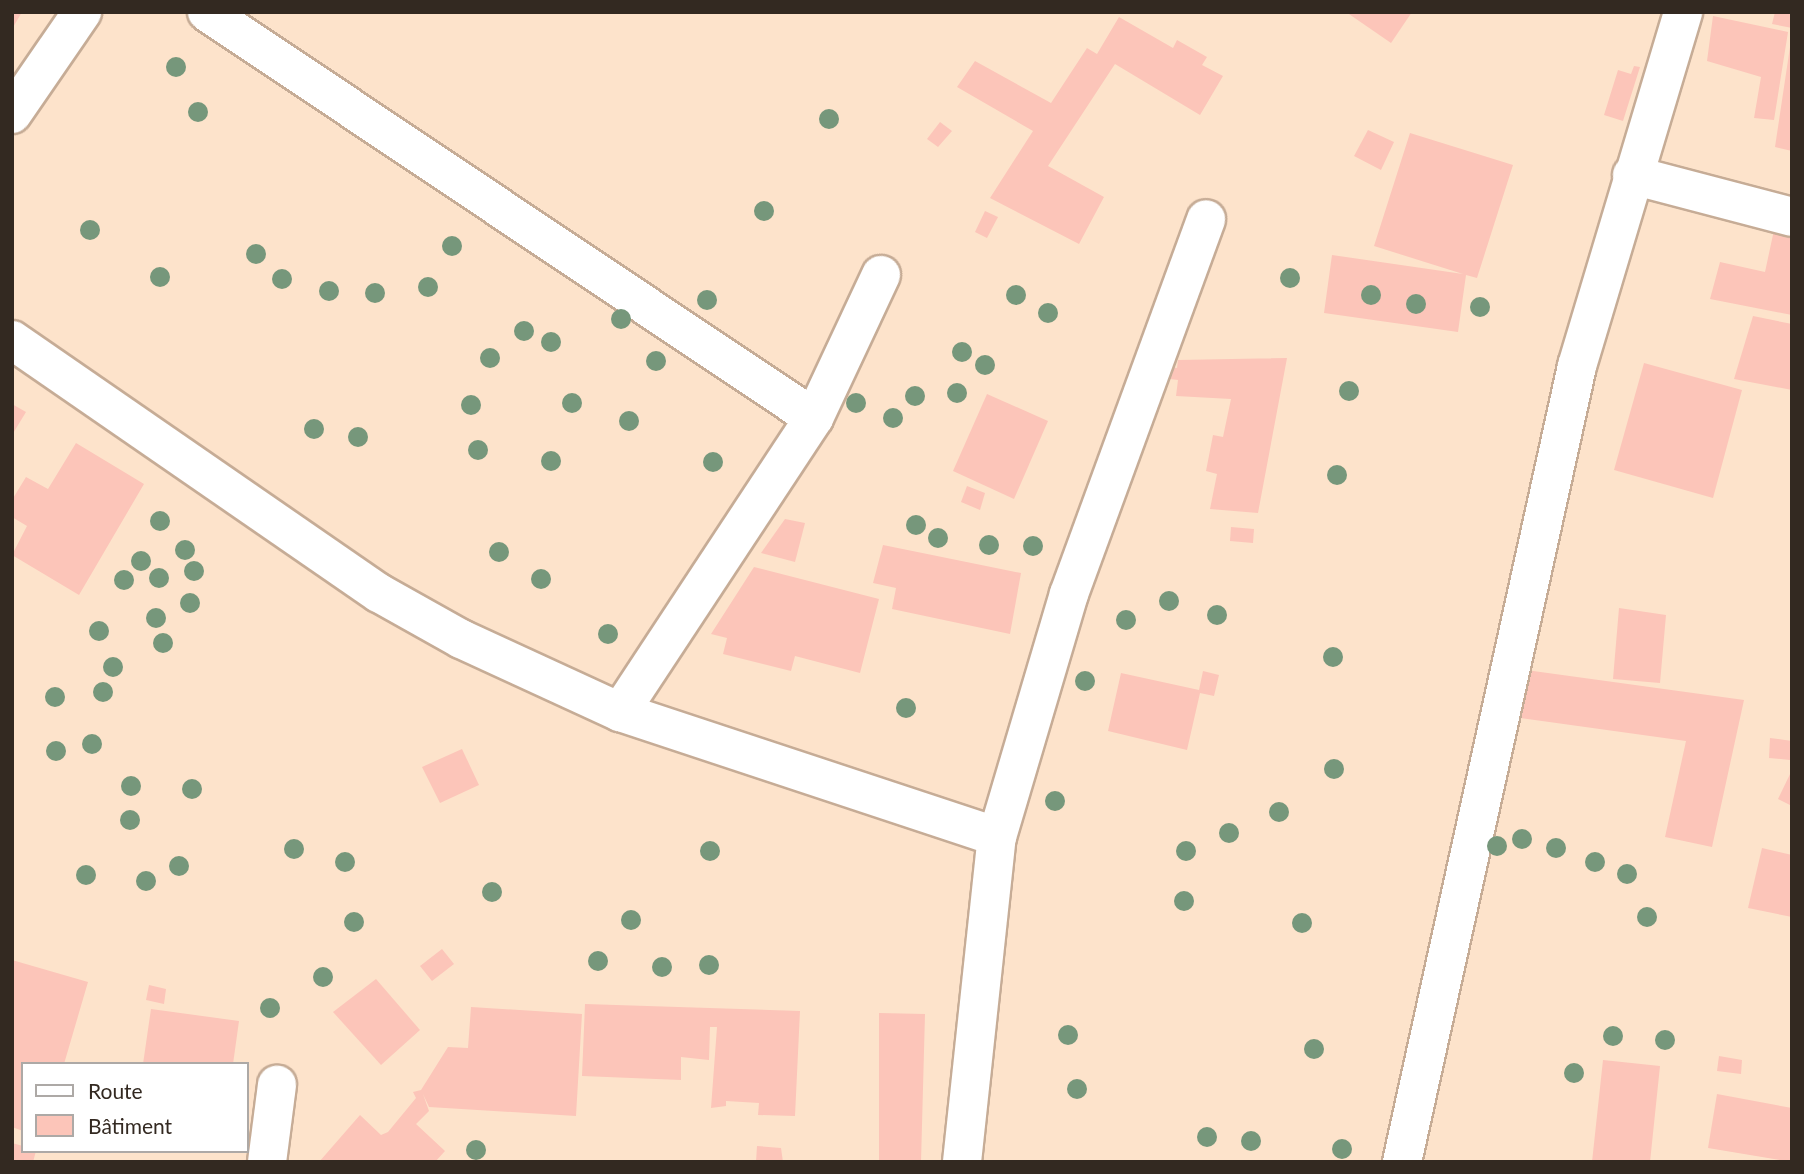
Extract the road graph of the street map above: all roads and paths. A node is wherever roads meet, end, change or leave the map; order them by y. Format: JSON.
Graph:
{"nodes":[{"id":1,"x":82,"y":12,"type":"edge"},
{"id":2,"x":207,"y":12,"type":"edge"},
{"id":3,"x":1683,"y":12,"type":"edge"},
{"id":4,"x":12,"y":114,"type":"edge"},
{"id":5,"x":1632,"y":175,"type":"junction"},
{"id":6,"x":1792,"y":217,"type":"edge"},
{"id":7,"x":1206,"y":219,"type":"dead end"},
{"id":8,"x":881,"y":275,"type":"dead end"},
{"id":9,"x":12,"y":340,"type":"edge"},
{"id":10,"x":814,"y":418,"type":"junction"},
{"id":11,"x":620,"y":712,"type":"junction"},
{"id":12,"x":997,"y":837,"type":"junction"},
{"id":13,"x":277,"y":1085,"type":"dead end"},
{"id":14,"x":267,"y":1162,"type":"edge"},
{"id":15,"x":962,"y":1162,"type":"edge"},
{"id":16,"x":1402,"y":1162,"type":"edge"}],
"edges":[{"from":1,"to":4,"type":"street"},
{"from":2,"to":10,"type":"street"},
{"from":3,"to":5,"type":"street"},
{"from":5,"to":6,"type":"street"},
{"from":5,"to":16,"type":"street"},
{"from":7,"to":12,"type":"street"},
{"from":8,"to":10,"type":"street"},
{"from":9,"to":11,"type":"street"},
{"from":10,"to":11,"type":"street"},
{"from":11,"to":12,"type":"street"},
{"from":12,"to":15,"type":"street"},
{"from":13,"to":14,"type":"street"}]}
